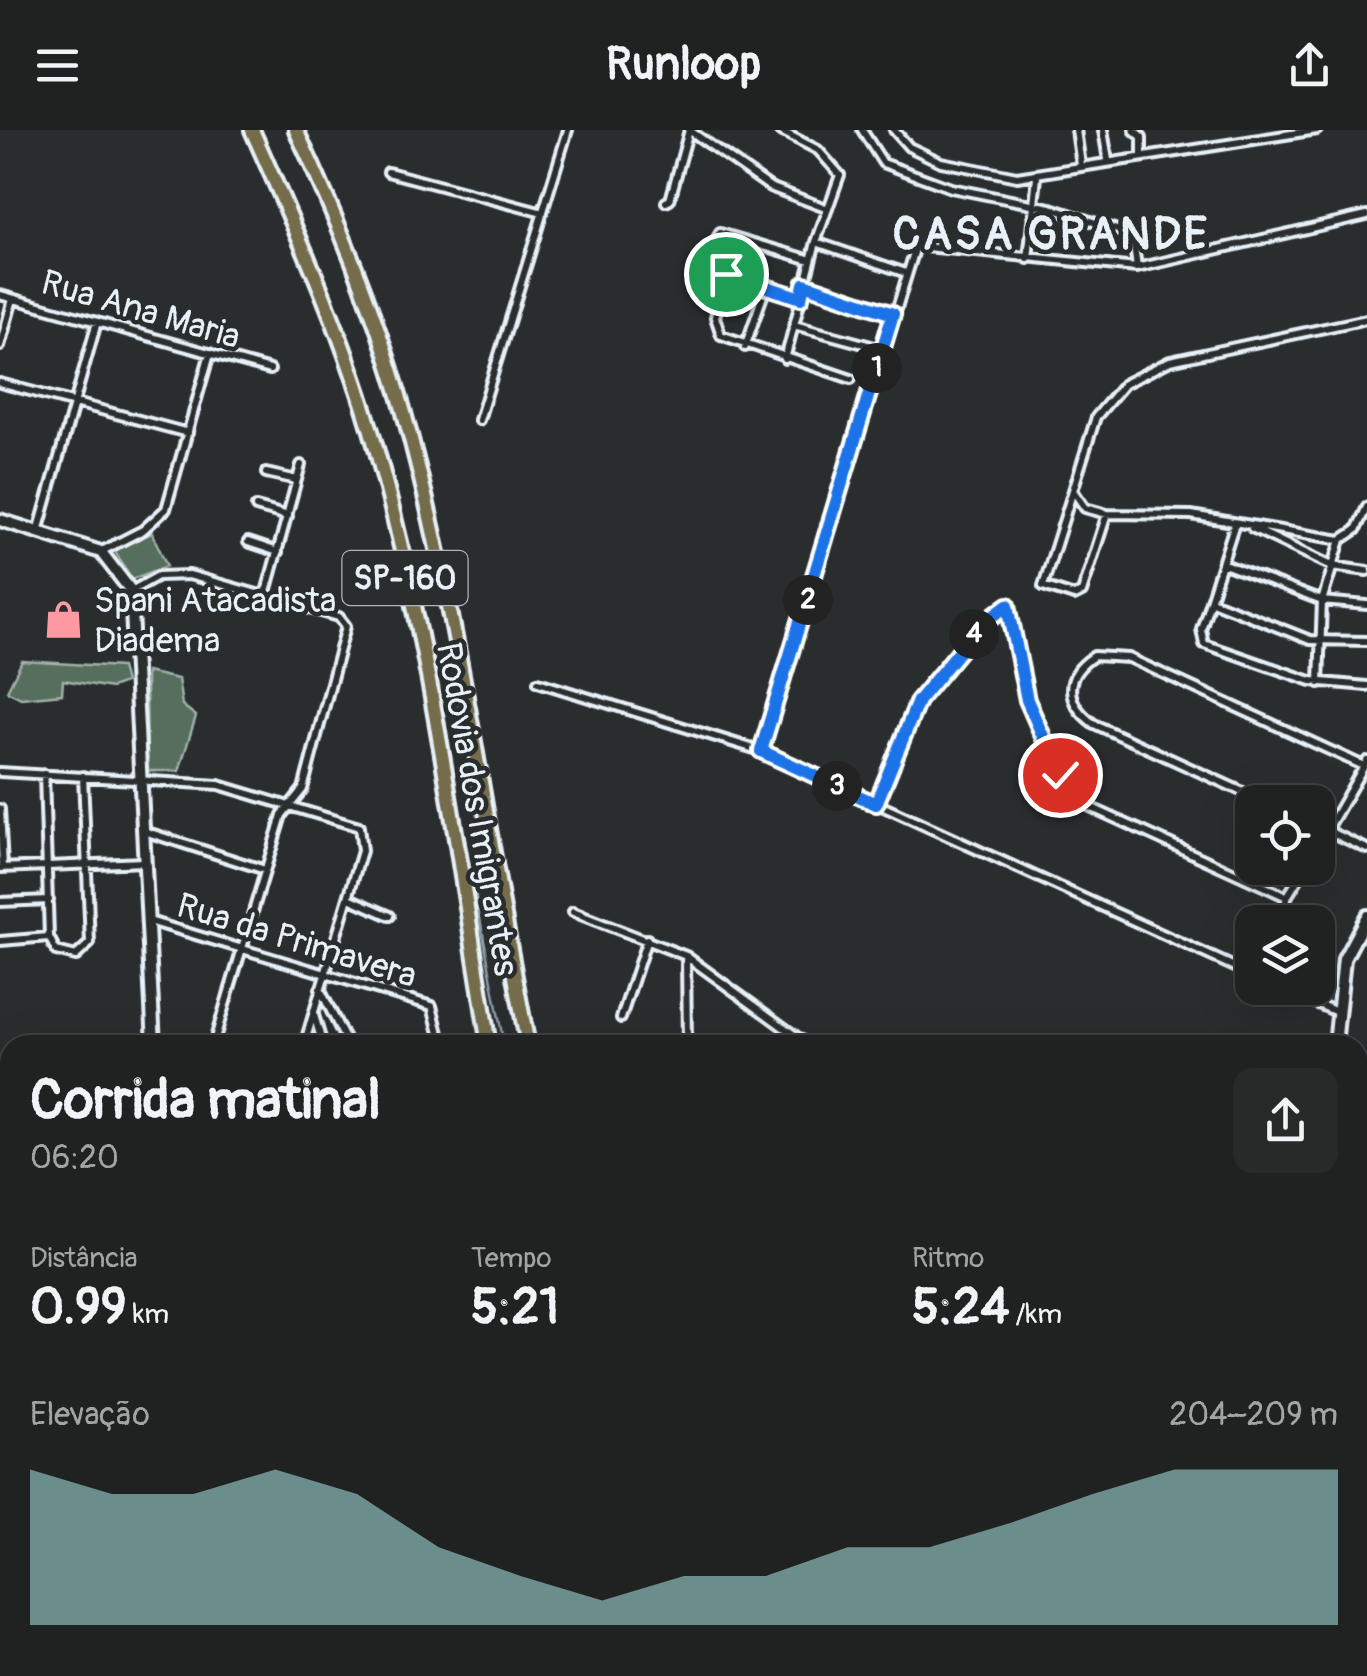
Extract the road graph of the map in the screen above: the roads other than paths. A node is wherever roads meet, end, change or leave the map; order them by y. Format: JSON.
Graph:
{"nodes":[{"id":1,"x":252,"y":130,"type":"edge"},
{"id":2,"x":296,"y":130,"type":"edge"},
{"id":3,"x":568,"y":130,"type":"edge"},
{"id":4,"x":689,"y":130,"type":"edge"},
{"id":5,"x":779,"y":130,"type":"edge"},
{"id":6,"x":862,"y":130,"type":"edge"},
{"id":7,"x":894,"y":130,"type":"edge"},
{"id":8,"x":1076,"y":130,"type":"edge"},
{"id":9,"x":1103,"y":130,"type":"edge"},
{"id":10,"x":1134,"y":130,"type":"edge"},
{"id":11,"x":1316,"y":130,"type":"edge"},
{"id":12,"x":1300,"y":131,"type":"edge"},
{"id":13,"x":1142,"y":134,"type":"edge"},
{"id":14,"x":1142,"y":154,"type":"junction"},
{"id":15,"x":1108,"y":160,"type":"junction"},
{"id":16,"x":1081,"y":165,"type":"junction"},
{"id":17,"x":388,"y":172,"type":"dead end"},
{"id":18,"x":1036,"y":177,"type":"junction"},
{"id":19,"x":666,"y":202,"type":"dead end"},
{"id":20,"x":1035,"y":204,"type":"junction"},
{"id":21,"x":828,"y":209,"type":"junction"},
{"id":22,"x":544,"y":213,"type":"junction"},
{"id":23,"x":1367,"y":215,"type":"edge"},
{"id":24,"x":816,"y":242,"type":"junction"},
{"id":25,"x":1028,"y":259,"type":"junction"},
{"id":26,"x":811,"y":260,"type":"junction"},
{"id":27,"x":1137,"y":268,"type":"junction"},
{"id":28,"x":906,"y":273,"type":"junction"},
{"id":29,"x":726,"y":274,"type":"junction"},
{"id":30,"x":804,"y":284,"type":"junction"},
{"id":31,"x":766,"y":287,"type":"junction"},
{"id":32,"x":0,"y":295,"type":"edge"},
{"id":33,"x":801,"y":298,"type":"junction"},
{"id":34,"x":13,"y":299,"type":"junction"},
{"id":35,"x":893,"y":314,"type":"junction"},
{"id":36,"x":1367,"y":319,"type":"edge"},
{"id":37,"x":97,"y":322,"type":"junction"},
{"id":38,"x":794,"y":324,"type":"junction"},
{"id":39,"x":0,"y":346,"type":"edge"},
{"id":40,"x":745,"y":346,"type":"junction"},
{"id":41,"x":870,"y":346,"type":"dead end"},
{"id":42,"x":210,"y":354,"type":"junction"},
{"id":43,"x":785,"y":360,"type":"junction"},
{"id":44,"x":270,"y":370,"type":"dead end"},
{"id":45,"x":851,"y":379,"type":"dead end"},
{"id":46,"x":0,"y":383,"type":"edge"},
{"id":47,"x":74,"y":403,"type":"junction"},
{"id":48,"x":479,"y":420,"type":"dead end"},
{"id":49,"x":188,"y":433,"type":"junction"},
{"id":50,"x":301,"y":465,"type":"dead end"},
{"id":51,"x":266,"y":473,"type":"dead end"},
{"id":52,"x":297,"y":480,"type":"junction"},
{"id":53,"x":1074,"y":491,"type":"junction"},
{"id":54,"x":256,"y":507,"type":"dead end"},
{"id":55,"x":1367,"y":507,"type":"edge"},
{"id":56,"x":1107,"y":514,"type":"junction"},
{"id":57,"x":288,"y":516,"type":"junction"},
{"id":58,"x":0,"y":520,"type":"edge"},
{"id":59,"x":1235,"y":523,"type":"junction"},
{"id":60,"x":1245,"y":524,"type":"junction"},
{"id":61,"x":38,"y":532,"type":"junction"},
{"id":62,"x":1341,"y":540,"type":"junction"},
{"id":63,"x":248,"y":542,"type":"dead end"},
{"id":64,"x":101,"y":552,"type":"junction"},
{"id":65,"x":278,"y":552,"type":"junction"},
{"id":66,"x":1224,"y":564,"type":"junction"},
{"id":67,"x":1332,"y":566,"type":"junction"},
{"id":68,"x":1367,"y":571,"type":"edge"},
{"id":69,"x":132,"y":591,"type":"junction"},
{"id":70,"x":265,"y":596,"type":"junction"},
{"id":71,"x":1212,"y":601,"type":"junction"},
{"id":72,"x":1322,"y":601,"type":"junction"},
{"id":73,"x":1367,"y":605,"type":"edge"},
{"id":74,"x":1320,"y":641,"type":"junction"},
{"id":75,"x":1367,"y":641,"type":"edge"},
{"id":76,"x":538,"y":682,"type":"dead end"},
{"id":77,"x":1319,"y":682,"type":"junction"},
{"id":78,"x":1367,"y":686,"type":"edge"},
{"id":79,"x":761,"y":751,"type":"junction"},
{"id":80,"x":1366,"y":763,"type":"edge"},
{"id":81,"x":0,"y":772,"type":"edge"},
{"id":82,"x":44,"y":774,"type":"junction"},
{"id":83,"x":83,"y":776,"type":"junction"},
{"id":84,"x":142,"y":780,"type":"junction"},
{"id":85,"x":1235,"y":788,"type":"edge"},
{"id":86,"x":289,"y":804,"type":"junction"},
{"id":87,"x":876,"y":804,"type":"junction"},
{"id":88,"x":0,"y":808,"type":"edge"},
{"id":89,"x":1335,"y":817,"type":"edge"},
{"id":90,"x":1,"y":827,"type":"edge"},
{"id":91,"x":144,"y":831,"type":"junction"},
{"id":92,"x":1335,"y":835,"type":"edge"},
{"id":93,"x":1367,"y":850,"type":"edge"},
{"id":94,"x":144,"y":862,"type":"junction"},
{"id":95,"x":86,"y":864,"type":"junction"},
{"id":96,"x":47,"y":866,"type":"junction"},
{"id":97,"x":1,"y":868,"type":"edge"},
{"id":98,"x":265,"y":870,"type":"junction"},
{"id":99,"x":1294,"y":885,"type":"edge"},
{"id":100,"x":1287,"y":897,"type":"junction"},
{"id":101,"x":349,"y":898,"type":"junction"},
{"id":102,"x":49,"y":900,"type":"junction"},
{"id":103,"x":0,"y":902,"type":"edge"},
{"id":104,"x":1285,"y":905,"type":"edge"},
{"id":105,"x":573,"y":912,"type":"dead end"},
{"id":106,"x":390,"y":916,"type":"dead end"},
{"id":107,"x":1367,"y":916,"type":"edge"},
{"id":108,"x":148,"y":921,"type":"junction"},
{"id":109,"x":49,"y":937,"type":"junction"},
{"id":110,"x":647,"y":939,"type":"junction"},
{"id":111,"x":0,"y":941,"type":"edge"},
{"id":112,"x":242,"y":948,"type":"junction"},
{"id":113,"x":686,"y":956,"type":"junction"},
{"id":114,"x":1235,"y":968,"type":"edge"},
{"id":115,"x":324,"y":975,"type":"junction"},
{"id":116,"x":320,"y":989,"type":"junction"},
{"id":117,"x":1320,"y":1005,"type":"edge"},
{"id":118,"x":1336,"y":1012,"type":"junction"},
{"id":119,"x":313,"y":1014,"type":"junction"},
{"id":120,"x":621,"y":1018,"type":"dead end"},
{"id":121,"x":154,"y":1035,"type":"edge"},
{"id":122,"x":216,"y":1035,"type":"edge"},
{"id":123,"x":307,"y":1035,"type":"edge"},
{"id":124,"x":320,"y":1035,"type":"edge"},
{"id":125,"x":343,"y":1035,"type":"edge"},
{"id":126,"x":439,"y":1035,"type":"edge"},
{"id":127,"x":487,"y":1035,"type":"edge"},
{"id":128,"x":526,"y":1035,"type":"edge"},
{"id":129,"x":687,"y":1035,"type":"edge"},
{"id":130,"x":794,"y":1035,"type":"edge"},
{"id":131,"x":1335,"y":1035,"type":"edge"}],
"edges":[{"from":1,"to":127,"type":"highway","name":"Rodovia dos Imigrantes","number":"SP-160"},
{"from":2,"to":128,"type":"highway","name":"Rodovia dos Imigrantes","number":"SP-160"},
{"from":3,"to":22,"type":"street"},
{"from":4,"to":19,"type":"street"},
{"from":4,"to":21,"type":"street"},
{"from":5,"to":21,"type":"street"},
{"from":6,"to":20,"type":"street"},
{"from":7,"to":18,"type":"street"},
{"from":8,"to":16,"type":"street"},
{"from":9,"to":15,"type":"street"},
{"from":10,"to":13,"type":"street"},
{"from":11,"to":12,"type":"street"},
{"from":12,"to":14,"type":"street"},
{"from":13,"to":14,"type":"street"},
{"from":14,"to":15,"type":"street"},
{"from":15,"to":16,"type":"street"},
{"from":16,"to":18,"type":"street"},
{"from":17,"to":22,"type":"street"},
{"from":18,"to":20,"type":"street"},
{"from":20,"to":25,"type":"street"},
{"from":20,"to":27,"type":"street"},
{"from":21,"to":24,"type":"street"},
{"from":22,"to":48,"type":"street"},
{"from":23,"to":27,"type":"street"},
{"from":24,"to":26,"type":"street"},
{"from":24,"to":28,"type":"street"},
{"from":25,"to":27,"type":"street"},
{"from":25,"to":28,"type":"street"},
{"from":26,"to":29,"type":"street"},
{"from":26,"to":30,"type":"street"},
{"from":28,"to":35,"type":"street"},
{"from":29,"to":31,"type":"street"},
{"from":29,"to":40,"type":"street"},
{"from":30,"to":33,"type":"street"},
{"from":30,"to":35,"type":"street"},
{"from":31,"to":33,"type":"street"},
{"from":31,"to":40,"type":"street"},
{"from":32,"to":34,"type":"street","name":"Rua Ana Maria"},
{"from":33,"to":38,"type":"street"},
{"from":34,"to":37,"type":"street","name":"Rua Ana Maria"},
{"from":34,"to":39,"type":"street"},
{"from":35,"to":79,"type":"street"},
{"from":36,"to":53,"type":"street"},
{"from":37,"to":42,"type":"street","name":"Rua Ana Maria"},
{"from":37,"to":47,"type":"street"},
{"from":38,"to":41,"type":"street"},
{"from":38,"to":43,"type":"street"},
{"from":40,"to":43,"type":"street"},
{"from":42,"to":44,"type":"street","name":"Rua Ana Maria"},
{"from":42,"to":49,"type":"street"},
{"from":43,"to":45,"type":"street"},
{"from":46,"to":47,"type":"street"},
{"from":47,"to":49,"type":"street"},
{"from":47,"to":61,"type":"street"},
{"from":49,"to":64,"type":"street"},
{"from":50,"to":52,"type":"street"},
{"from":51,"to":52,"type":"street"},
{"from":52,"to":57,"type":"street"},
{"from":53,"to":56,"type":"street"},
{"from":53,"to":56,"type":"street"},
{"from":54,"to":57,"type":"street"},
{"from":55,"to":62,"type":"street"},
{"from":56,"to":59,"type":"street"},
{"from":57,"to":65,"type":"street"},
{"from":58,"to":61,"type":"main road"},
{"from":59,"to":60,"type":"street"},
{"from":59,"to":66,"type":"street"},
{"from":60,"to":62,"type":"street"},
{"from":60,"to":67,"type":"street"},
{"from":61,"to":64,"type":"main road"},
{"from":62,"to":67,"type":"street"},
{"from":63,"to":65,"type":"street"},
{"from":64,"to":69,"type":"main road"},
{"from":65,"to":70,"type":"street"},
{"from":66,"to":71,"type":"street"},
{"from":66,"to":72,"type":"street"},
{"from":67,"to":68,"type":"street"},
{"from":67,"to":72,"type":"street"},
{"from":69,"to":70,"type":"street"},
{"from":69,"to":84,"type":"main road"},
{"from":70,"to":86,"type":"street"},
{"from":71,"to":74,"type":"street"},
{"from":71,"to":77,"type":"street"},
{"from":72,"to":73,"type":"street"},
{"from":72,"to":74,"type":"street"},
{"from":74,"to":75,"type":"street"},
{"from":74,"to":77,"type":"street"},
{"from":76,"to":79,"type":"street"},
{"from":77,"to":78,"type":"street"},
{"from":79,"to":87,"type":"street"},
{"from":80,"to":85,"type":"street"},
{"from":80,"to":89,"type":"street"},
{"from":81,"to":82,"type":"street"},
{"from":82,"to":83,"type":"street"},
{"from":82,"to":96,"type":"street"},
{"from":83,"to":84,"type":"street"},
{"from":83,"to":95,"type":"street"},
{"from":84,"to":86,"type":"street"},
{"from":84,"to":91,"type":"main road"},
{"from":86,"to":98,"type":"street"},
{"from":86,"to":101,"type":"street"},
{"from":87,"to":100,"type":"street"},
{"from":87,"to":114,"type":"street"},
{"from":88,"to":90,"type":"street"},
{"from":90,"to":97,"type":"street"},
{"from":91,"to":94,"type":"main road"},
{"from":91,"to":98,"type":"street"},
{"from":92,"to":93,"type":"street"},
{"from":94,"to":95,"type":"street"},
{"from":94,"to":108,"type":"main road"},
{"from":95,"to":96,"type":"street"},
{"from":95,"to":109,"type":"street"},
{"from":96,"to":97,"type":"street"},
{"from":96,"to":102,"type":"street"},
{"from":98,"to":112,"type":"street"},
{"from":99,"to":100,"type":"street"},
{"from":100,"to":104,"type":"street"},
{"from":101,"to":106,"type":"street"},
{"from":101,"to":115,"type":"street"},
{"from":102,"to":103,"type":"street"},
{"from":102,"to":109,"type":"street"},
{"from":105,"to":110,"type":"street"},
{"from":107,"to":118,"type":"main road"},
{"from":108,"to":112,"type":"street","name":"Rua da Primavera"},
{"from":108,"to":121,"type":"main road"},
{"from":109,"to":111,"type":"street"},
{"from":110,"to":113,"type":"street"},
{"from":110,"to":120,"type":"street"},
{"from":112,"to":115,"type":"street","name":"Rua da Primavera"},
{"from":112,"to":122,"type":"street"},
{"from":113,"to":129,"type":"street"},
{"from":113,"to":130,"type":"street"},
{"from":115,"to":116,"type":"street"},
{"from":115,"to":126,"type":"street","name":"Rua da Primavera"},
{"from":116,"to":119,"type":"street"},
{"from":116,"to":125,"type":"street"},
{"from":117,"to":118,"type":"street"},
{"from":118,"to":131,"type":"main road"},
{"from":119,"to":123,"type":"street"},
{"from":119,"to":124,"type":"street"}]}
